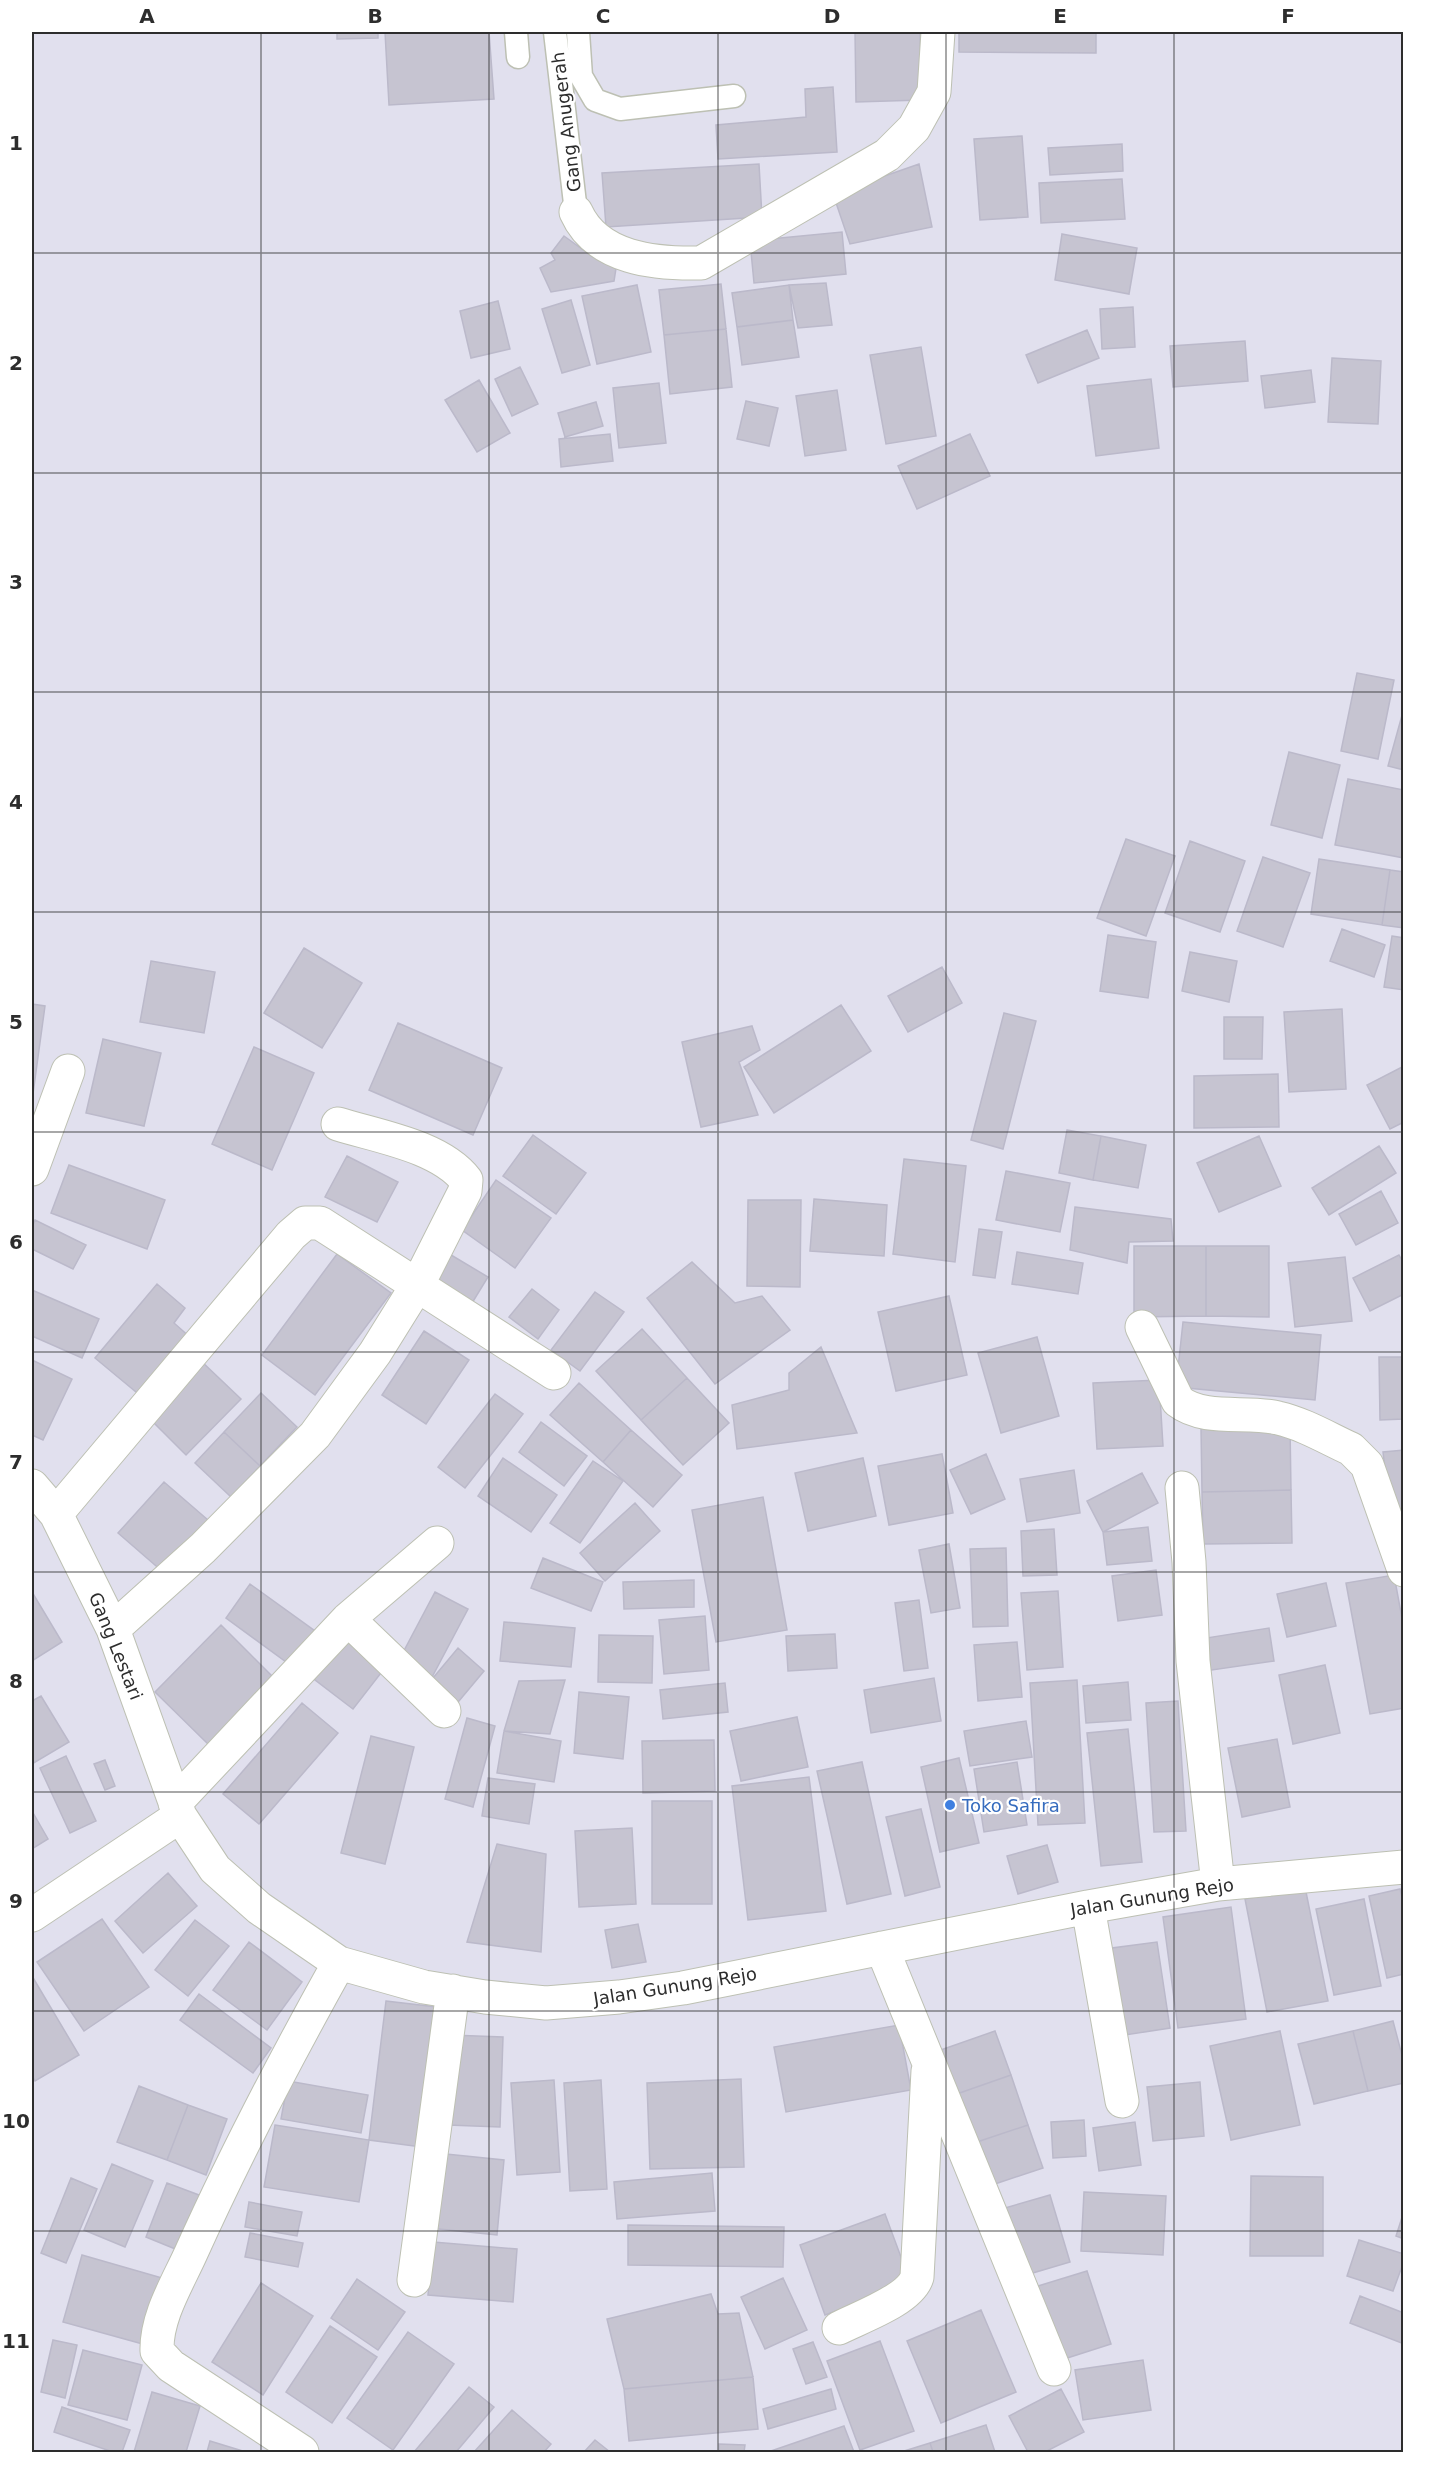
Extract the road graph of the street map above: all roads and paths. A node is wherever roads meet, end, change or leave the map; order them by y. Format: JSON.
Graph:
{"nodes":[{"id":1,"x":516,"y":32,"type":"edge"},
{"id":2,"x":555,"y":32,"type":"edge"},
{"id":3,"x":578,"y":32,"type":"edge"},
{"id":4,"x":938,"y":32,"type":"edge"},
{"id":5,"x":518,"y":57,"type":"dead end"},
{"id":6,"x":734,"y":96,"type":"dead end"},
{"id":7,"x":576,"y":212,"type":"joint"},
{"id":8,"x":68,"y":1071,"type":"dead end"},
{"id":9,"x":338,"y":1124,"type":"dead end"},
{"id":10,"x":32,"y":1169,"type":"edge"},
{"id":11,"x":418,"y":1284,"type":"junction"},
{"id":12,"x":1142,"y":1327,"type":"dead end"},
{"id":13,"x":554,"y":1373,"type":"dead end"},
{"id":14,"x":32,"y":1486,"type":"edge"},
{"id":15,"x":1182,"y":1488,"type":"dead end"},
{"id":16,"x":56,"y":1514,"type":"junction"},
{"id":17,"x":437,"y":1543,"type":"dead end"},
{"id":18,"x":1404,"y":1570,"type":"edge"},
{"id":19,"x":348,"y":1619,"type":"junction"},
{"id":20,"x":113,"y":1629,"type":"junction"},
{"id":21,"x":444,"y":1711,"type":"dead end"},
{"id":22,"x":177,"y":1809,"type":"junction"},
{"id":23,"x":1404,"y":1867,"type":"edge"},
{"id":24,"x":1218,"y":1884,"type":"junction"},
{"id":25,"x":1088,"y":1906,"type":"junction"},
{"id":26,"x":32,"y":1915,"type":"edge"},
{"id":27,"x":882,"y":1948,"type":"junction"},
{"id":28,"x":339,"y":1963,"type":"junction"},
{"id":29,"x":453,"y":1991,"type":"junction"},
{"id":30,"x":929,"y":2061,"type":"junction"},
{"id":31,"x":1122,"y":2101,"type":"dead end"},
{"id":32,"x":414,"y":2280,"type":"dead end"},
{"id":33,"x":839,"y":2328,"type":"dead end"},
{"id":34,"x":1054,"y":2369,"type":"dead end"},
{"id":35,"x":302,"y":2452,"type":"edge"}],
"edges":[{"from":1,"to":5,"type":"lane"},
{"from":2,"to":7,"type":"lane","name":"Gang Anugerah"},
{"from":3,"to":6,"type":"lane"},
{"from":4,"to":7,"type":"street"},
{"from":8,"to":10,"type":"street"},
{"from":9,"to":11,"type":"street"},
{"from":11,"to":13,"type":"street"},
{"from":11,"to":16,"type":"street"},
{"from":11,"to":20,"type":"street"},
{"from":12,"to":18,"type":"street"},
{"from":14,"to":16,"type":"street","name":"Gang Lestari"},
{"from":15,"to":24,"type":"street"},
{"from":16,"to":20,"type":"street","name":"Gang Lestari"},
{"from":17,"to":19,"type":"street"},
{"from":19,"to":21,"type":"street"},
{"from":19,"to":22,"type":"street"},
{"from":20,"to":22,"type":"street","name":"Gang Lestari"},
{"from":22,"to":26,"type":"street"},
{"from":22,"to":28,"type":"street","name":"Jalan Gunung Rejo"},
{"from":23,"to":24,"type":"street","name":"Jalan Gunung Rejo"},
{"from":24,"to":25,"type":"street","name":"Jalan Gunung Rejo"},
{"from":25,"to":27,"type":"street","name":"Jalan Gunung Rejo"},
{"from":25,"to":31,"type":"street"},
{"from":27,"to":29,"type":"street","name":"Jalan Gunung Rejo"},
{"from":27,"to":30,"type":"street"},
{"from":28,"to":29,"type":"street","name":"Jalan Gunung Rejo"},
{"from":28,"to":35,"type":"street"},
{"from":29,"to":32,"type":"street"},
{"from":30,"to":33,"type":"street"},
{"from":30,"to":34,"type":"street"}]}
